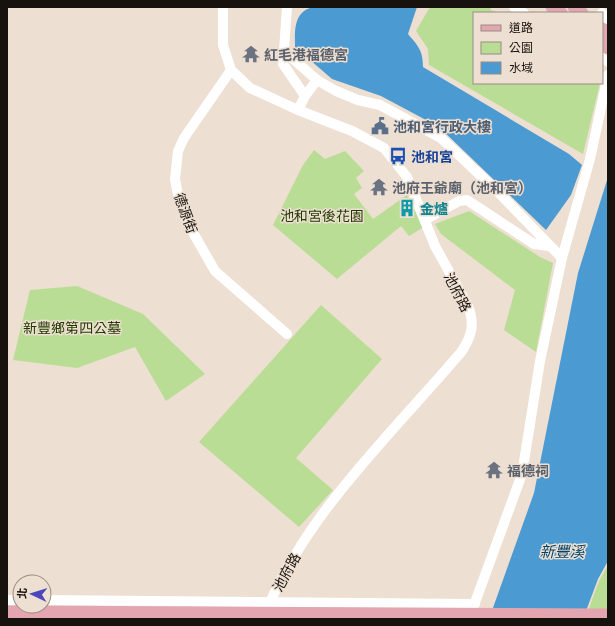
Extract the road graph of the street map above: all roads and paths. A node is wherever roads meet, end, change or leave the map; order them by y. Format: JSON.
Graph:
{"nodes":[{"id":1,"x":223,"y":7,"type":"edge"},
{"id":2,"x":287,"y":7,"type":"edge"},
{"id":3,"x":284,"y":51,"type":"junction"},
{"id":4,"x":231,"y":70,"type":"junction"},
{"id":5,"x":608,"y":75,"type":"edge"},
{"id":6,"x":317,"y":80,"type":"junction"},
{"id":7,"x":305,"y":96,"type":"junction"},
{"id":8,"x":298,"y":110,"type":"junction"},
{"id":9,"x":425,"y":220,"type":"junction"},
{"id":10,"x":548,"y":246,"type":"junction"},
{"id":11,"x":562,"y":258,"type":"junction"},
{"id":12,"x":287,"y":334,"type":"dead end"},
{"id":13,"x":52,"y":600,"type":"edge"},
{"id":14,"x":270,"y":602,"type":"junction"},
{"id":15,"x":423,"y":603,"type":"junction"},
{"id":16,"x":475,"y":604,"type":"junction"},
{"id":17,"x":7,"y":612,"type":"edge"},
{"id":18,"x":608,"y":615,"type":"edge"},
{"id":19,"x":263,"y":619,"type":"edge"},
{"id":20,"x":422,"y":619,"type":"edge"},
{"id":21,"x":469,"y":619,"type":"edge"}],
"edges":[{"from":1,"to":4,"type":"street","name":"池府路"},
{"from":2,"to":3,"type":"street"},
{"from":3,"to":6,"type":"street"},
{"from":3,"to":7,"type":"street"},
{"from":4,"to":8,"type":"street","name":"池府路"},
{"from":4,"to":12,"type":"street","name":"德源街"},
{"from":5,"to":11,"type":"street"},
{"from":6,"to":7,"type":"street"},
{"from":6,"to":10,"type":"street"},
{"from":7,"to":8,"type":"street"},
{"from":8,"to":9,"type":"street","name":"池府路"},
{"from":9,"to":10,"type":"street"},
{"from":9,"to":14,"type":"street","name":"池府路"},
{"from":10,"to":11,"type":"street"},
{"from":11,"to":16,"type":"street"},
{"from":13,"to":14,"type":"street"},
{"from":14,"to":15,"type":"street"},
{"from":14,"to":19,"type":"street","name":"池府路"},
{"from":15,"to":16,"type":"street"},
{"from":15,"to":20,"type":"street"},
{"from":16,"to":21,"type":"street"},
{"from":17,"to":18,"type":"main road"}]}
